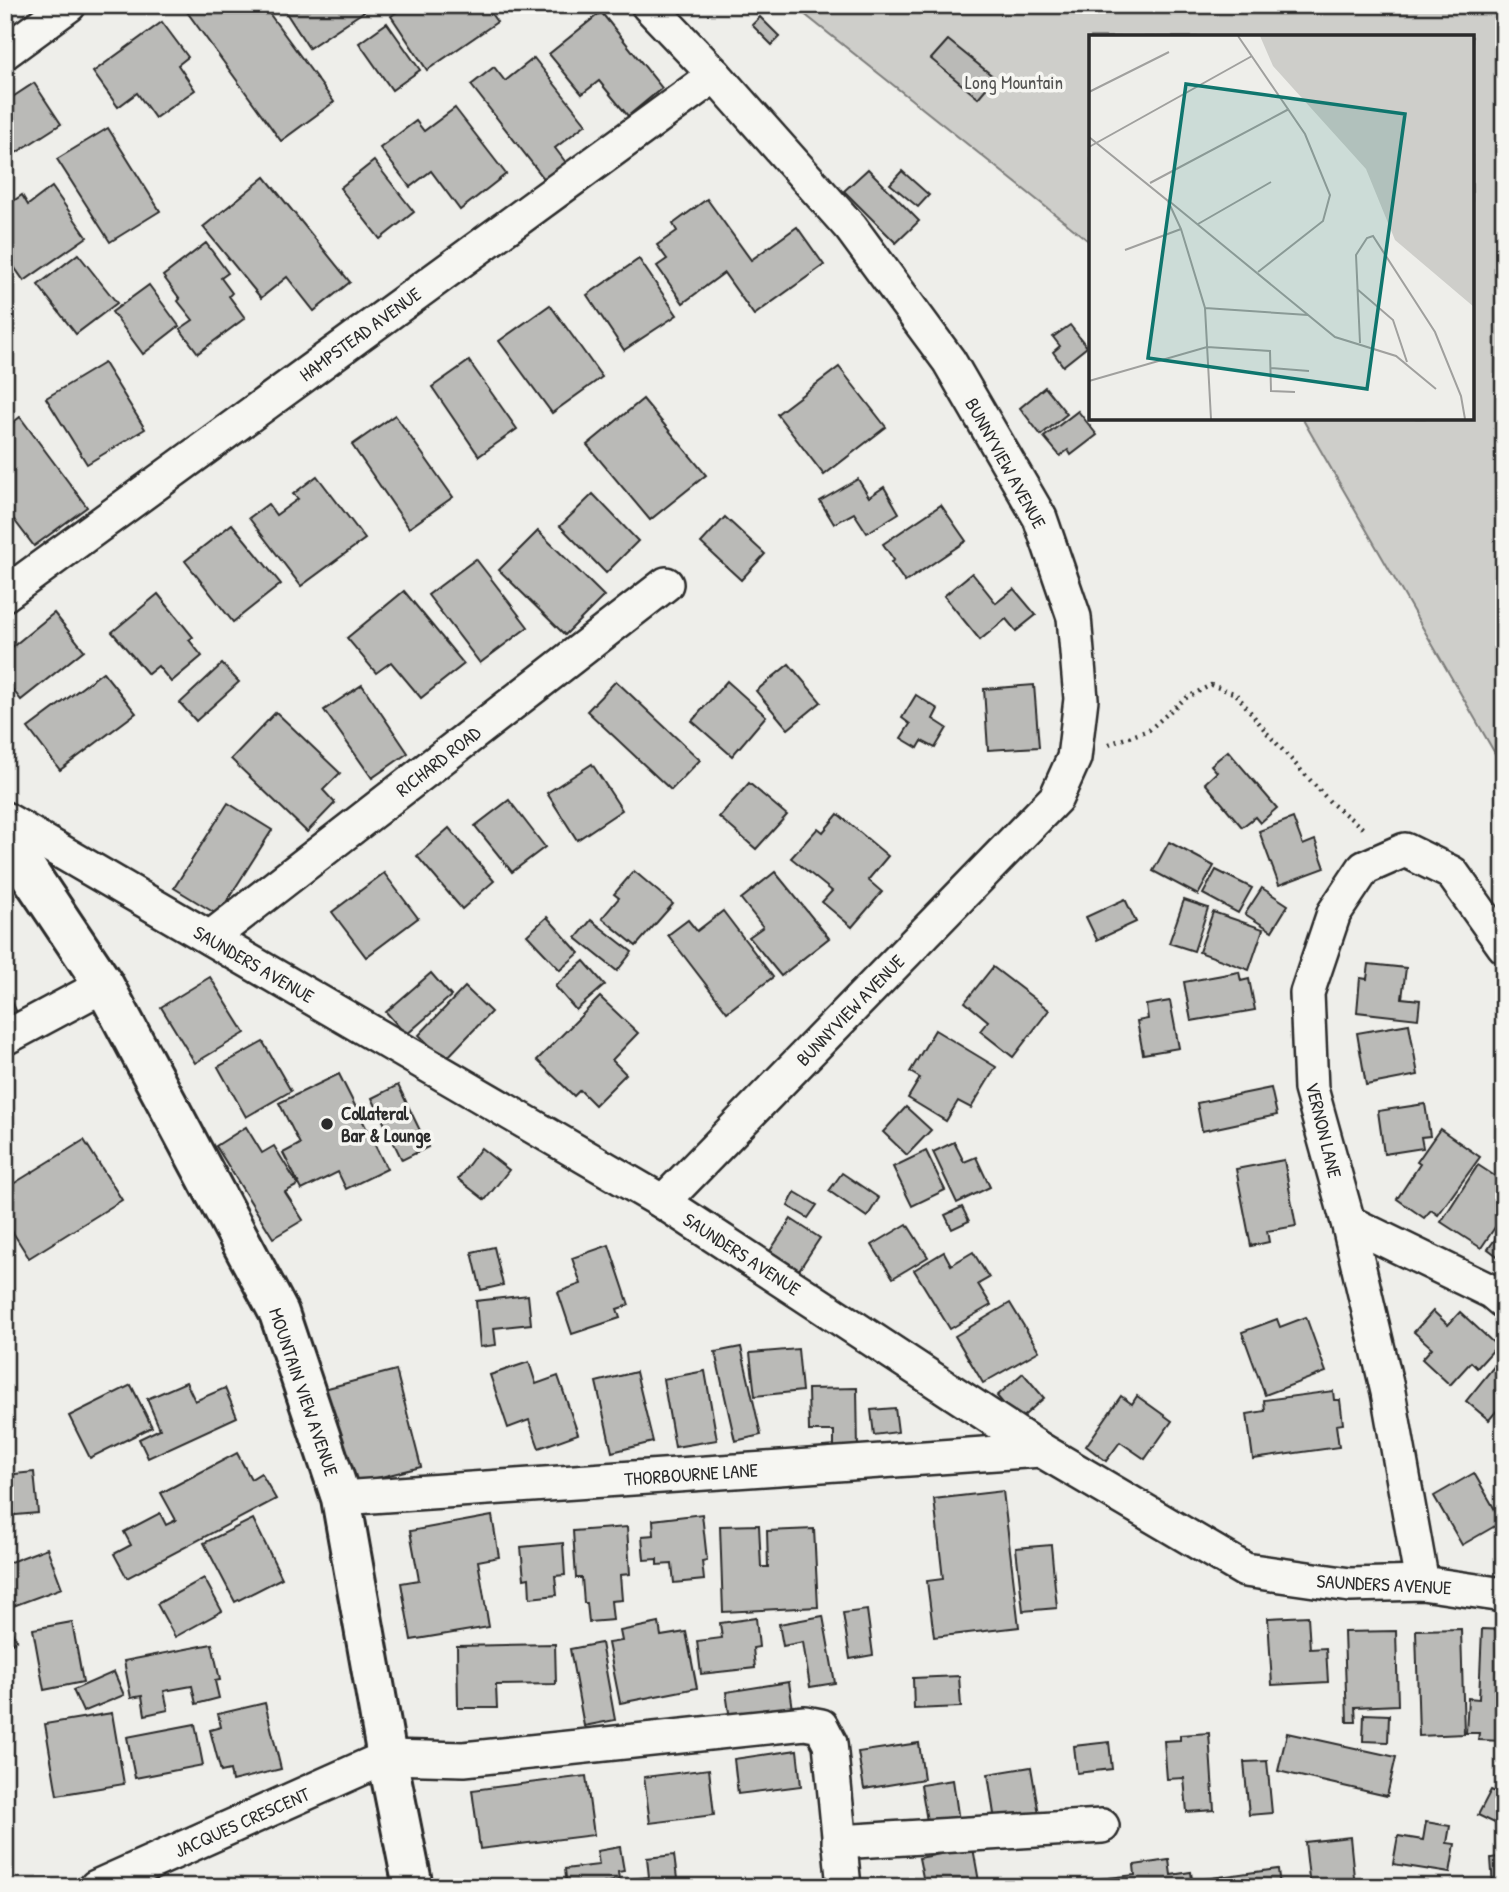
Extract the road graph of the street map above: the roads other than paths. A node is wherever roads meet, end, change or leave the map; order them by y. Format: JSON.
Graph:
{"nodes":[{"id":1,"x":69,"y":5,"type":"edge"},
{"id":2,"x":648,"y":5,"type":"edge"},
{"id":3,"x":5,"y":52,"type":"edge"},
{"id":4,"x":715,"y":75,"type":"junction"},
{"id":5,"x":666,"y":584,"type":"dead end"},
{"id":6,"x":5,"y":594,"type":"edge"},
{"id":7,"x":5,"y":819,"type":"edge"},
{"id":8,"x":5,"y":836,"type":"edge"},
{"id":9,"x":210,"y":938,"type":"junction"},
{"id":10,"x":1504,"y":946,"type":"edge"},
{"id":11,"x":104,"y":985,"type":"junction"},
{"id":12,"x":5,"y":1038,"type":"edge"},
{"id":13,"x":663,"y":1202,"type":"junction"},
{"id":14,"x":1348,"y":1222,"type":"junction"},
{"id":15,"x":1504,"y":1302,"type":"edge"},
{"id":16,"x":1041,"y":1450,"type":"junction"},
{"id":17,"x":341,"y":1498,"type":"junction"},
{"id":18,"x":1422,"y":1583,"type":"junction"},
{"id":19,"x":1504,"y":1595,"type":"edge"},
{"id":20,"x":387,"y":1757,"type":"junction"},
{"id":21,"x":1102,"y":1826,"type":"dead end"},
{"id":22,"x":839,"y":1842,"type":"junction"},
{"id":23,"x":96,"y":1887,"type":"edge"},
{"id":24,"x":413,"y":1887,"type":"edge"},
{"id":25,"x":844,"y":1887,"type":"edge"}],
"edges":[{"from":1,"to":3,"type":"street"},
{"from":2,"to":4,"type":"street","name":"BUNNYVIEW AVENUE"},
{"from":4,"to":6,"type":"street","name":"HAMPSTEAD AVENUE"},
{"from":4,"to":13,"type":"street","name":"BUNNYVIEW AVENUE"},
{"from":5,"to":9,"type":"street","name":"RICHARD ROAD"},
{"from":7,"to":9,"type":"street","name":"SAUNDERS AVENUE"},
{"from":8,"to":11,"type":"main road","name":"MOUNTAIN VIEW AVENUE"},
{"from":9,"to":13,"type":"street","name":"SAUNDERS AVENUE"},
{"from":10,"to":14,"type":"street","name":"VERNON LANE"},
{"from":11,"to":12,"type":"street"},
{"from":11,"to":17,"type":"main road","name":"MOUNTAIN VIEW AVENUE"},
{"from":13,"to":16,"type":"street","name":"SAUNDERS AVENUE"},
{"from":14,"to":15,"type":"street"},
{"from":14,"to":18,"type":"street","name":"VERNON LANE"},
{"from":16,"to":17,"type":"street","name":"THORBOURNE LANE"},
{"from":16,"to":18,"type":"street","name":"SAUNDERS AVENUE"},
{"from":17,"to":20,"type":"main road","name":"MOUNTAIN VIEW AVENUE"},
{"from":18,"to":19,"type":"street","name":"SAUNDERS AVENUE"},
{"from":20,"to":22,"type":"street"},
{"from":20,"to":23,"type":"street","name":"JACQUES CRESCENT"},
{"from":20,"to":24,"type":"main road","name":"MOUNTAIN VIEW AVENUE"},
{"from":21,"to":22,"type":"street"},
{"from":22,"to":25,"type":"street"}]}
